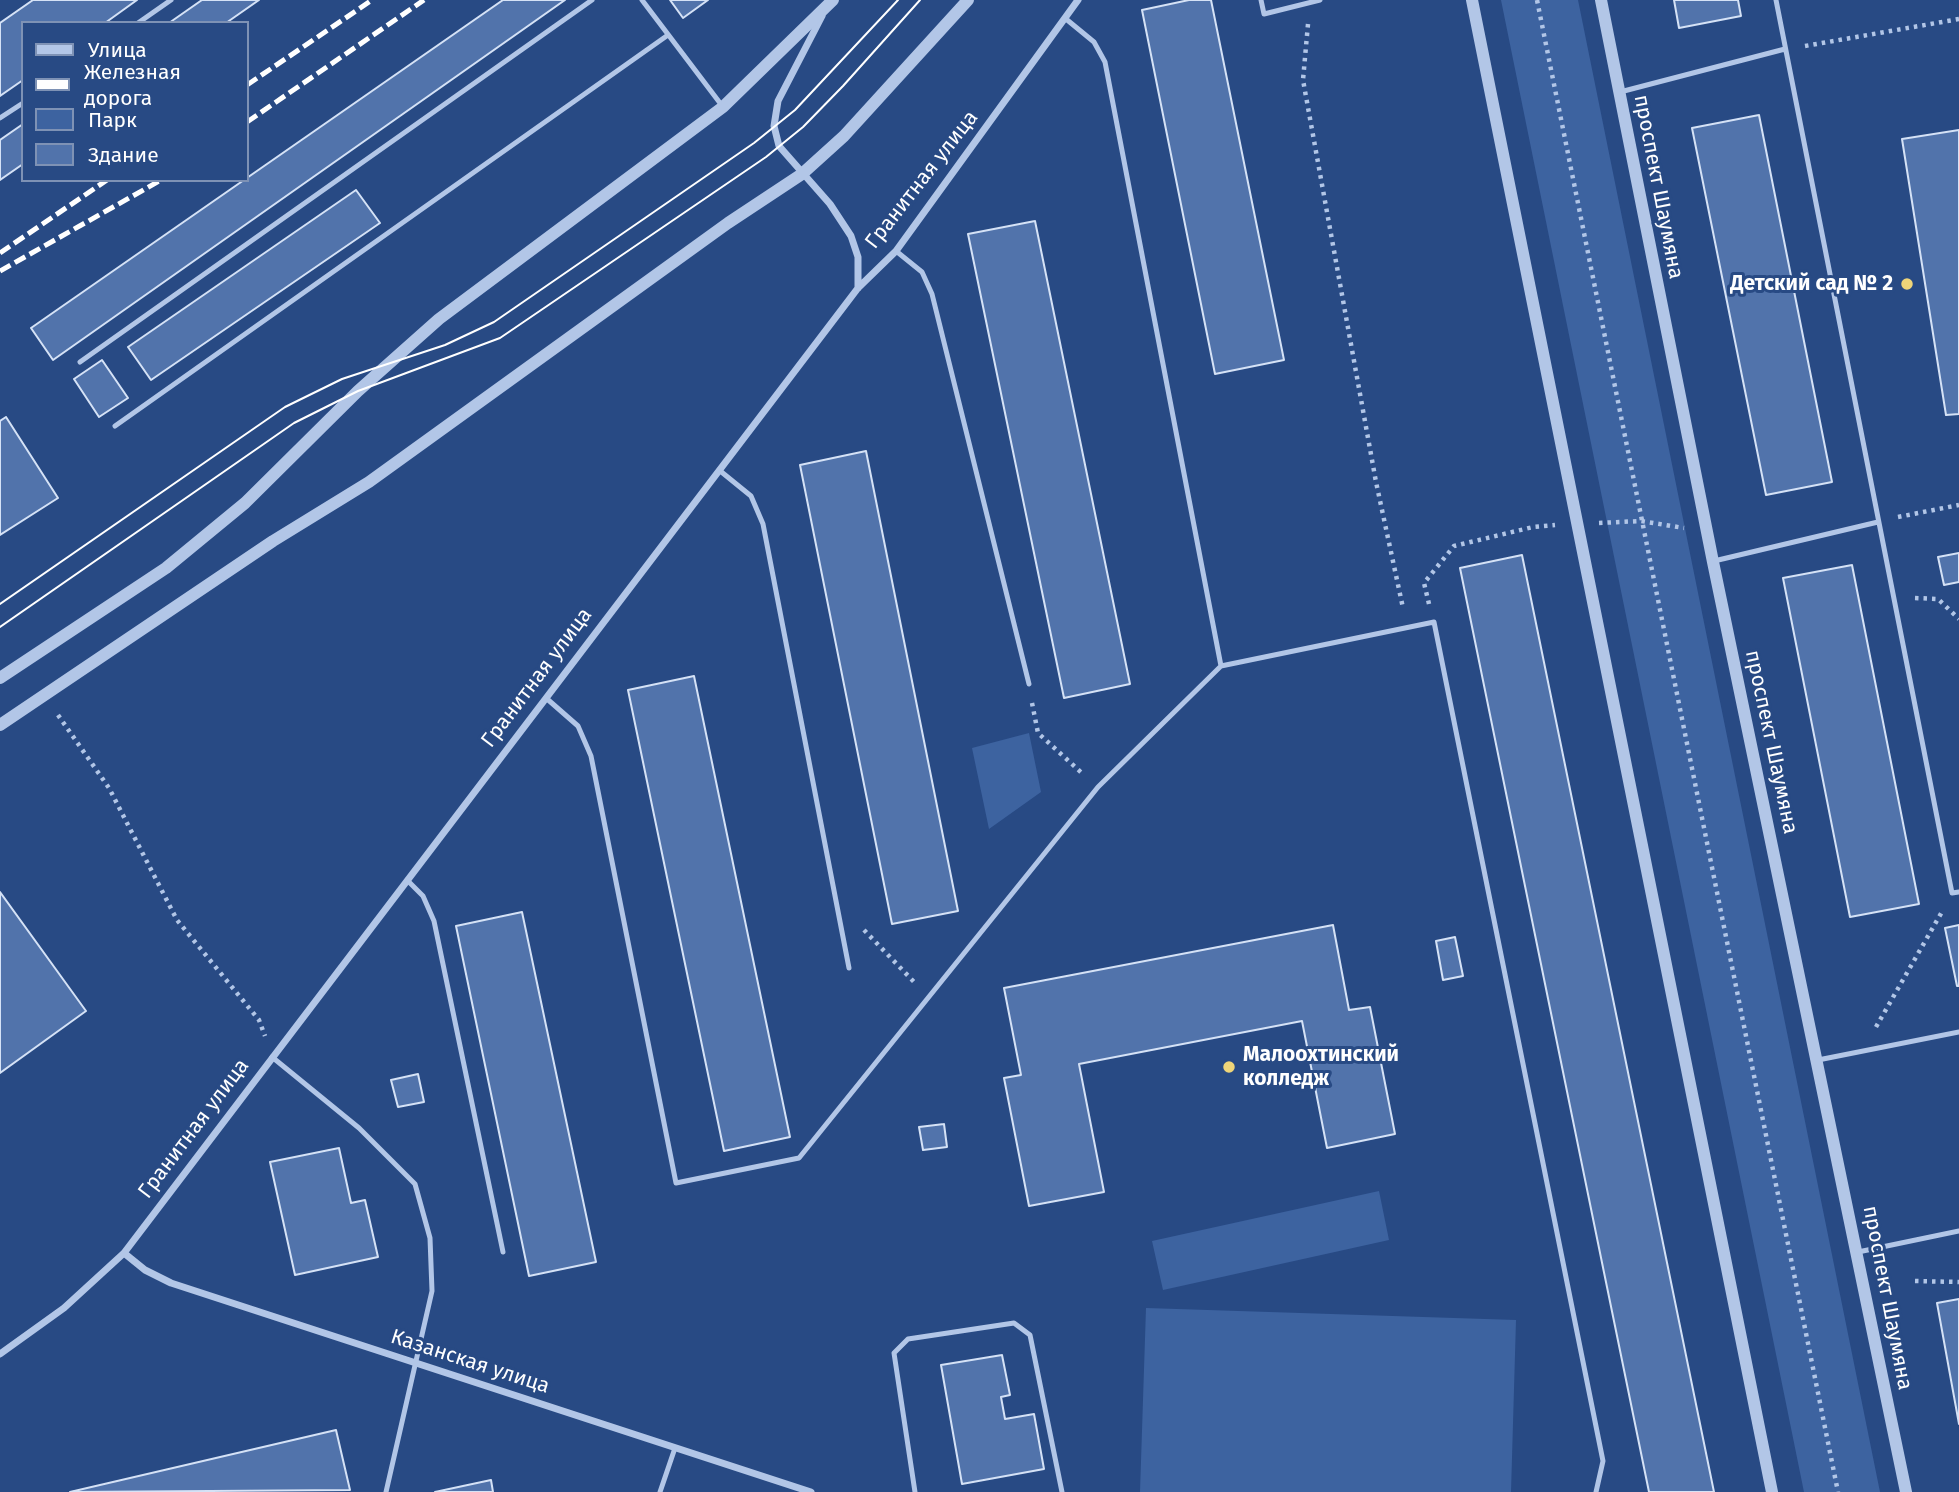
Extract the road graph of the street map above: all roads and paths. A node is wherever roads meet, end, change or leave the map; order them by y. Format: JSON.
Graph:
{"nodes":[{"id":1,"x":170,"y":0,"type":"edge"},
{"id":2,"x":592,"y":0,"type":"edge"},
{"id":3,"x":642,"y":0,"type":"edge"},
{"id":4,"x":968,"y":0,"type":"edge"},
{"id":5,"x":1078,"y":0,"type":"edge"},
{"id":6,"x":1261,"y":0,"type":"edge"},
{"id":7,"x":1320,"y":0,"type":"edge"},
{"id":8,"x":1472,"y":0,"type":"edge"},
{"id":9,"x":1537,"y":0,"type":"edge"},
{"id":10,"x":1601,"y":0,"type":"edge"},
{"id":11,"x":1776,"y":0,"type":"edge"},
{"id":12,"x":1309,"y":2,"type":"junction"},
{"id":13,"x":830,"y":3,"type":"edge"},
{"id":14,"x":1066,"y":19,"type":"junction"},
{"id":15,"x":1959,"y":19,"type":"edge"},
{"id":16,"x":141,"y":21,"type":"edge"},
{"id":17,"x":668,"y":35,"type":"junction"},
{"id":18,"x":1786,"y":49,"type":"junction"},
{"id":19,"x":1620,"y":92,"type":"junction"},
{"id":20,"x":21,"y":104,"type":"edge"},
{"id":21,"x":723,"y":107,"type":"junction"},
{"id":22,"x":0,"y":118,"type":"edge"},
{"id":23,"x":802,"y":174,"type":"junction"},
{"id":24,"x":896,"y":251,"type":"junction"},
{"id":25,"x":858,"y":288,"type":"junction"},
{"id":26,"x":80,"y":362,"type":"dead end"},
{"id":27,"x":116,"y":426,"type":"dead end"},
{"id":28,"x":719,"y":470,"type":"junction"},
{"id":29,"x":1959,"y":505,"type":"edge"},
{"id":30,"x":1878,"y":522,"type":"junction"},
{"id":31,"x":1713,"y":562,"type":"junction"},
{"id":32,"x":1893,"y":598,"type":"junction"},
{"id":33,"x":1959,"y":619,"type":"edge"},
{"id":34,"x":1407,"y":628,"type":"junction"},
{"id":35,"x":1221,"y":666,"type":"junction"},
{"id":36,"x":0,"y":678,"type":"edge"},
{"id":37,"x":1028,"y":684,"type":"joint"},
{"id":38,"x":546,"y":698,"type":"junction"},
{"id":39,"x":58,"y":715,"type":"dead end"},
{"id":40,"x":0,"y":725,"type":"edge"},
{"id":41,"x":1098,"y":787,"type":"junction"},
{"id":42,"x":407,"y":880,"type":"junction"},
{"id":43,"x":1955,"y":892,"type":"edge"},
{"id":44,"x":836,"y":902,"type":"junction"},
{"id":45,"x":849,"y":968,"type":"dead end"},
{"id":46,"x":929,"y":997,"type":"junction"},
{"id":47,"x":1959,"y":1032,"type":"edge"},
{"id":48,"x":1863,"y":1051,"type":"junction"},
{"id":49,"x":272,"y":1058,"type":"junction"},
{"id":50,"x":1818,"y":1060,"type":"junction"},
{"id":51,"x":1959,"y":1230,"type":"edge"},
{"id":52,"x":503,"y":1252,"type":"dead end"},
{"id":53,"x":1858,"y":1252,"type":"junction"},
{"id":54,"x":124,"y":1253,"type":"junction"},
{"id":55,"x":1915,"y":1281,"type":"dead end"},
{"id":56,"x":1959,"y":1282,"type":"edge"},
{"id":57,"x":0,"y":1354,"type":"edge"},
{"id":58,"x":416,"y":1363,"type":"junction"},
{"id":59,"x":674,"y":1448,"type":"junction"},
{"id":60,"x":386,"y":1492,"type":"edge"},
{"id":61,"x":660,"y":1492,"type":"edge"},
{"id":62,"x":811,"y":1492,"type":"edge"},
{"id":63,"x":915,"y":1492,"type":"edge"},
{"id":64,"x":1062,"y":1492,"type":"edge"},
{"id":65,"x":1596,"y":1492,"type":"edge"},
{"id":66,"x":1772,"y":1492,"type":"edge"},
{"id":67,"x":1838,"y":1492,"type":"edge"},
{"id":68,"x":1906,"y":1492,"type":"edge"}],
"edges":[{"from":1,"to":16,"type":"lane"},
{"from":2,"to":26,"type":"lane"},
{"from":3,"to":17,"type":"lane"},
{"from":4,"to":23,"type":"street"},
{"from":5,"to":14,"type":"street","name":"Гранитная улица"},
{"from":6,"to":12,"type":"lane"},
{"from":7,"to":12,"type":"lane"},
{"from":8,"to":66,"type":"street"},
{"from":9,"to":67,"type":"path"},
{"from":10,"to":19,"type":"street","name":"проспект Шаумяна"},
{"from":11,"to":18,"type":"lane"},
{"from":12,"to":34,"type":"path"},
{"from":13,"to":21,"type":"street"},
{"from":13,"to":23,"type":"street"},
{"from":14,"to":24,"type":"street","name":"Гранитная улица"},
{"from":14,"to":35,"type":"lane"},
{"from":15,"to":18,"type":"path"},
{"from":17,"to":21,"type":"lane"},
{"from":17,"to":27,"type":"lane"},
{"from":18,"to":19,"type":"lane"},
{"from":18,"to":30,"type":"lane"},
{"from":19,"to":31,"type":"street","name":"проспект Шаумяна"},
{"from":20,"to":22,"type":"lane"},
{"from":21,"to":36,"type":"street"},
{"from":23,"to":25,"type":"street"},
{"from":23,"to":40,"type":"street"},
{"from":24,"to":25,"type":"street","name":"Гранитная улица"},
{"from":24,"to":37,"type":"lane"},
{"from":25,"to":28,"type":"street","name":"Гранитная улица"},
{"from":28,"to":38,"type":"street","name":"Гранитная улица"},
{"from":28,"to":44,"type":"lane"},
{"from":29,"to":30,"type":"path"},
{"from":30,"to":31,"type":"lane"},
{"from":30,"to":32,"type":"lane"},
{"from":31,"to":50,"type":"street","name":"проспект Шаумяна"},
{"from":32,"to":33,"type":"path"},
{"from":32,"to":43,"type":"lane"},
{"from":34,"to":35,"type":"lane"},
{"from":34,"to":65,"type":"lane"},
{"from":35,"to":41,"type":"lane"},
{"from":37,"to":41,"type":"path"},
{"from":38,"to":42,"type":"street","name":"Гранитная улица"},
{"from":38,"to":46,"type":"lane"},
{"from":39,"to":49,"type":"path"},
{"from":41,"to":46,"type":"lane"},
{"from":42,"to":49,"type":"street","name":"Гранитная улица"},
{"from":42,"to":52,"type":"lane"},
{"from":43,"to":48,"type":"path"},
{"from":44,"to":45,"type":"lane"},
{"from":44,"to":46,"type":"path"},
{"from":47,"to":48,"type":"lane"},
{"from":48,"to":50,"type":"lane"},
{"from":49,"to":54,"type":"street","name":"Гранитная улица"},
{"from":49,"to":58,"type":"lane"},
{"from":50,"to":53,"type":"street","name":"проспект Шаумяна"},
{"from":51,"to":53,"type":"lane"},
{"from":53,"to":68,"type":"street","name":"проспект Шаумяна"},
{"from":54,"to":57,"type":"street","name":"Гранитная улица"},
{"from":54,"to":58,"type":"street","name":"Казанская улица"},
{"from":55,"to":56,"type":"path"},
{"from":58,"to":59,"type":"street","name":"Казанская улица"},
{"from":58,"to":60,"type":"lane"},
{"from":59,"to":61,"type":"lane"},
{"from":59,"to":62,"type":"street","name":"Казанская улица"},
{"from":63,"to":64,"type":"lane"}]}
